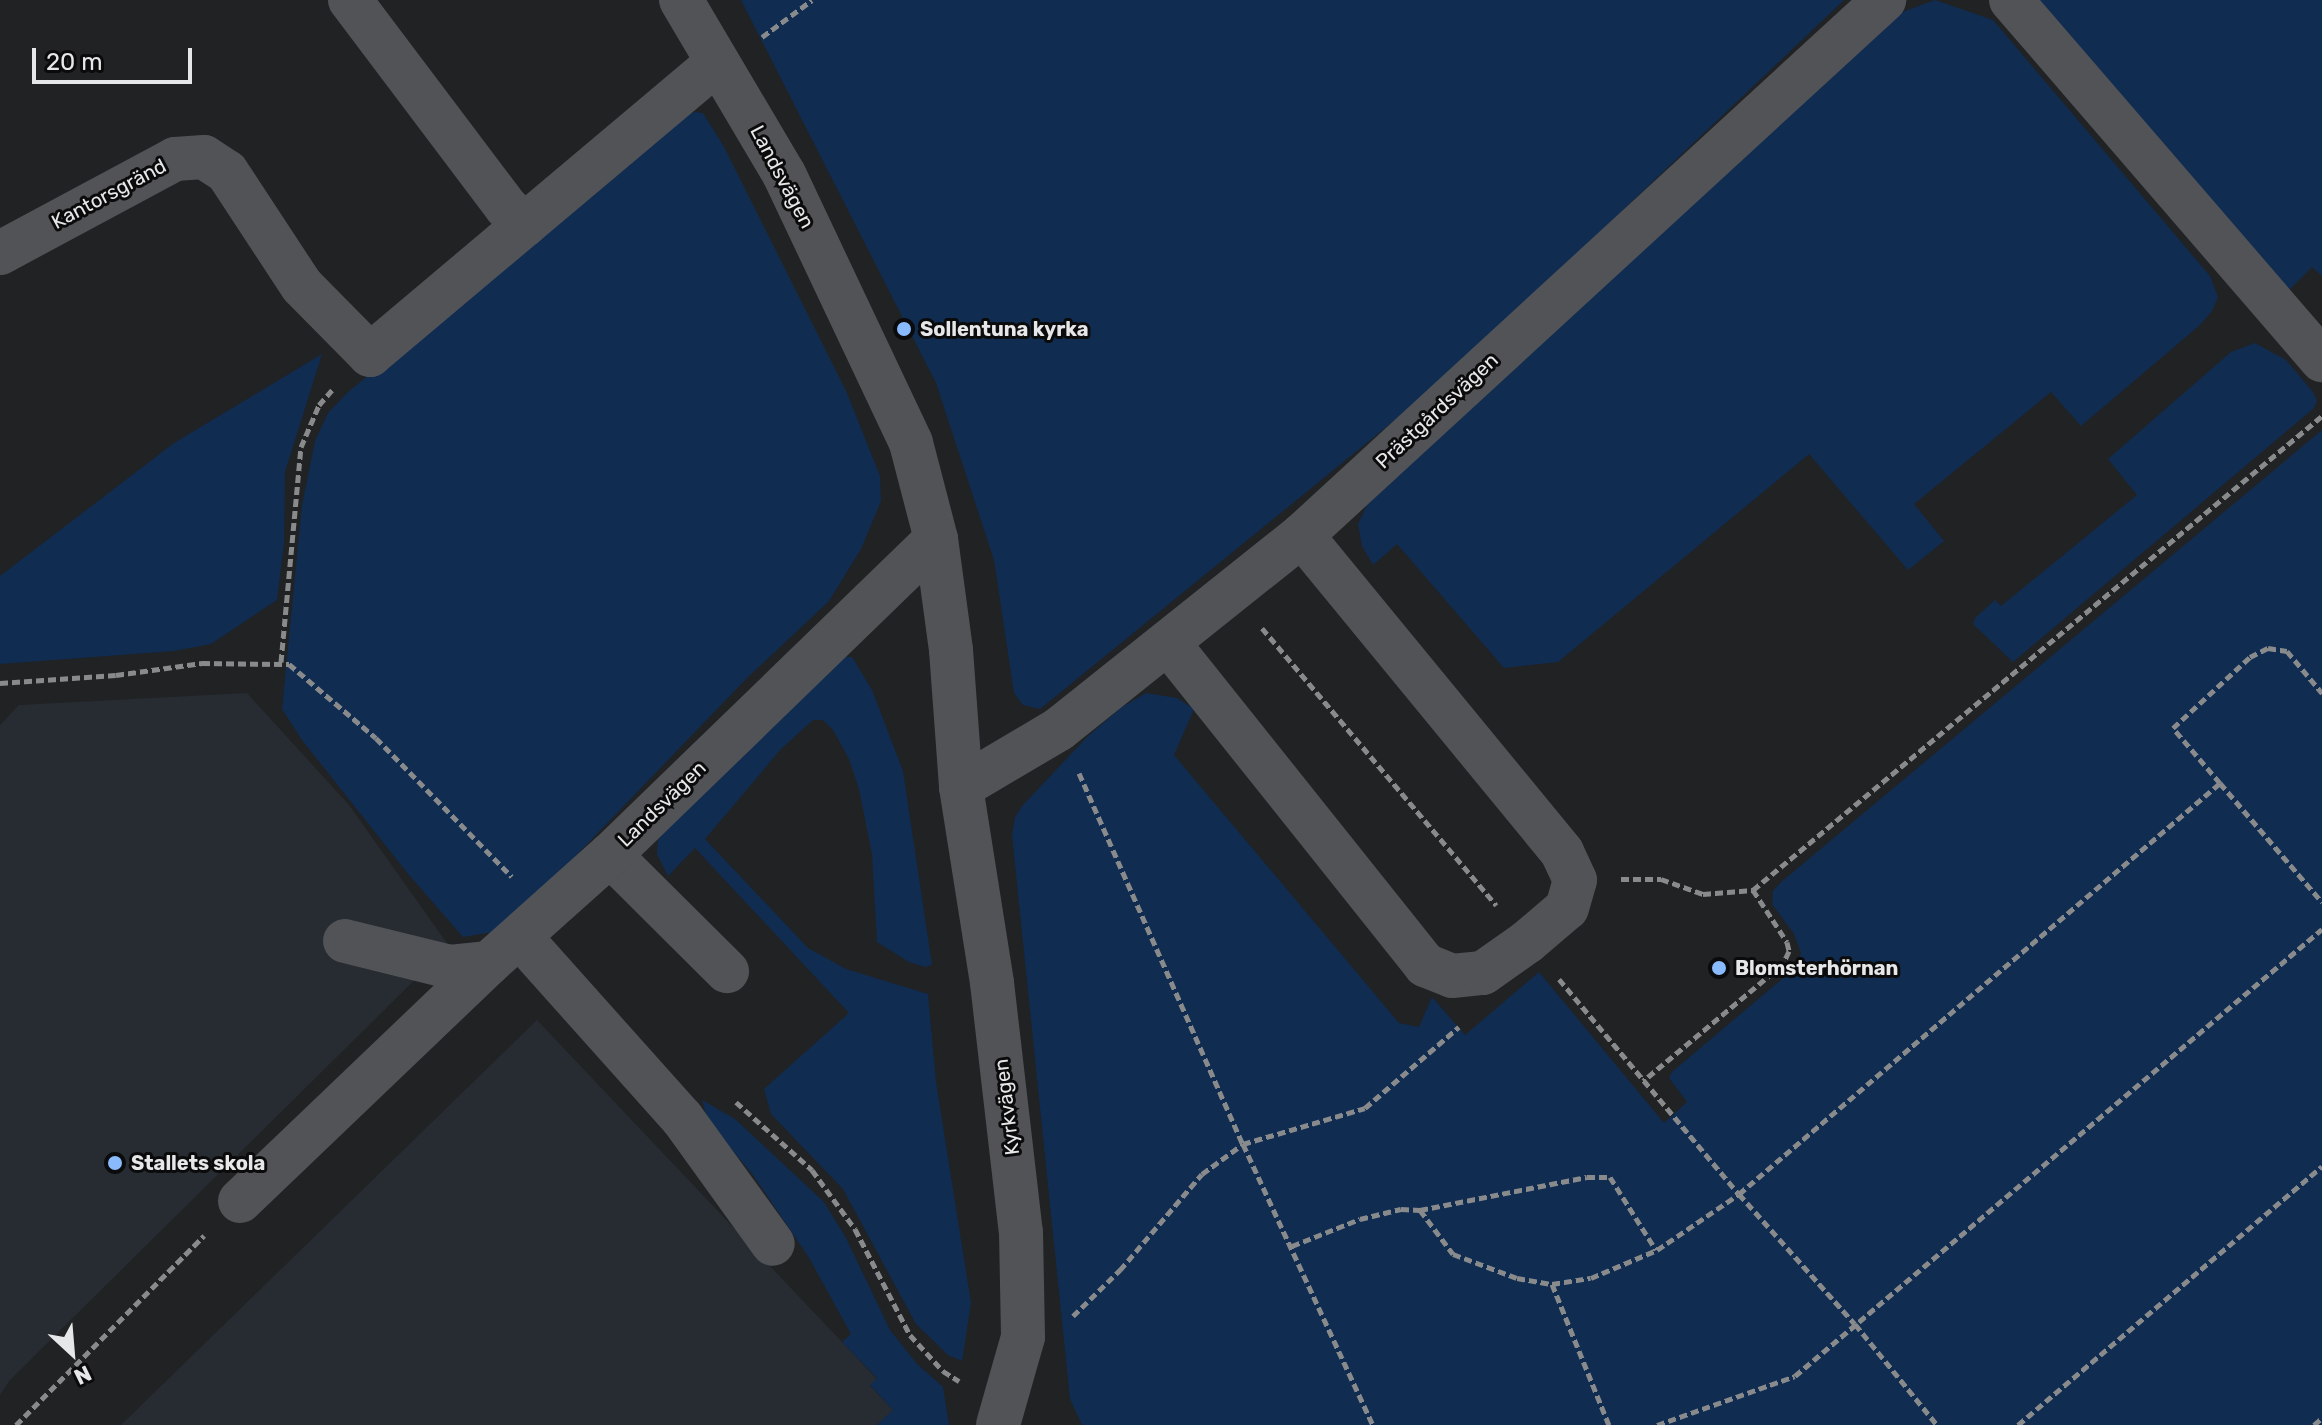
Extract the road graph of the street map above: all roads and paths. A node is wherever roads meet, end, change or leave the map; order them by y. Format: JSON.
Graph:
{"nodes":[{"id":1,"x":350,"y":0,"type":"edge"},
{"id":2,"x":681,"y":0,"type":"edge"},
{"id":3,"x":812,"y":0,"type":"edge"},
{"id":4,"x":1884,"y":0,"type":"edge"},
{"id":5,"x":2011,"y":0,"type":"edge"},
{"id":6,"x":716,"y":64,"type":"junction"},
{"id":7,"x":525,"y":225,"type":"junction"},
{"id":8,"x":0,"y":253,"type":"edge"},
{"id":9,"x":370,"y":355,"type":"junction"},
{"id":10,"x":2322,"y":360,"type":"edge"},
{"id":11,"x":2322,"y":416,"type":"edge"},
{"id":12,"x":1302,"y":535,"type":"junction"},
{"id":13,"x":936,"y":539,"type":"junction"},
{"id":14,"x":1232,"y":594,"type":"junction"},
{"id":15,"x":1169,"y":644,"type":"junction"},
{"id":16,"x":281,"y":662,"type":"dead end"},
{"id":17,"x":2322,"y":693,"type":"edge"},
{"id":18,"x":1059,"y":729,"type":"junction"},
{"id":19,"x":2220,"y":783,"type":"junction"},
{"id":20,"x":961,"y":787,"type":"junction"},
{"id":21,"x":610,"y":855,"type":"junction"},
{"id":22,"x":1575,"y":880,"type":"junction"},
{"id":23,"x":1753,"y":890,"type":"junction"},
{"id":24,"x":2322,"y":902,"type":"edge"},
{"id":25,"x":2322,"y":929,"type":"edge"},
{"id":26,"x":345,"y":941,"type":"dead end"},
{"id":27,"x":1527,"y":942,"type":"junction"},
{"id":28,"x":505,"y":950,"type":"junction"},
{"id":29,"x":727,"y":971,"type":"dead end"},
{"id":30,"x":1471,"y":1017,"type":"dead end"},
{"id":31,"x":1643,"y":1081,"type":"junction"},
{"id":32,"x":1243,"y":1144,"type":"junction"},
{"id":33,"x":2322,"y":1166,"type":"edge"},
{"id":34,"x":1739,"y":1194,"type":"junction"},
{"id":35,"x":240,"y":1201,"type":"joint"},
{"id":36,"x":1420,"y":1210,"type":"junction"},
{"id":37,"x":773,"y":1244,"type":"dead end"},
{"id":38,"x":1292,"y":1246,"type":"junction"},
{"id":39,"x":1657,"y":1250,"type":"junction"},
{"id":40,"x":1552,"y":1284,"type":"junction"},
{"id":41,"x":1067,"y":1323,"type":"dead end"},
{"id":42,"x":1855,"y":1324,"type":"junction"},
{"id":43,"x":2322,"y":1418,"type":"edge"},
{"id":44,"x":16,"y":1424,"type":"edge"},
{"id":45,"x":998,"y":1425,"type":"edge"},
{"id":46,"x":1373,"y":1425,"type":"edge"},
{"id":47,"x":1609,"y":1425,"type":"edge"},
{"id":48,"x":1657,"y":1425,"type":"edge"},
{"id":49,"x":1937,"y":1425,"type":"edge"},
{"id":50,"x":2018,"y":1425,"type":"edge"},
{"id":51,"x":2314,"y":1425,"type":"edge"}],
"edges":[{"from":1,"to":7,"type":"street"},
{"from":2,"to":6,"type":"street","name":"Landsvägen"},
{"from":3,"to":6,"type":"path"},
{"from":4,"to":12,"type":"street","name":"Prästgårdsvägen"},
{"from":5,"to":10,"type":"street"},
{"from":6,"to":7,"type":"street"},
{"from":6,"to":13,"type":"street","name":"Landsvägen"},
{"from":7,"to":9,"type":"street"},
{"from":8,"to":9,"type":"street","name":"Kantorsgränd"},
{"from":9,"to":16,"type":"path"},
{"from":11,"to":23,"type":"path"},
{"from":12,"to":14,"type":"street","name":"Prästgårdsvägen"},
{"from":12,"to":22,"type":"street"},
{"from":13,"to":20,"type":"street","name":"Landsvägen"},
{"from":13,"to":21,"type":"street","name":"Landsvägen"},
{"from":14,"to":15,"type":"street","name":"Prästgårdsvägen"},
{"from":14,"to":27,"type":"path"},
{"from":15,"to":18,"type":"street","name":"Prästgårdsvägen"},
{"from":15,"to":27,"type":"street"},
{"from":17,"to":19,"type":"path"},
{"from":18,"to":20,"type":"street","name":"Prästgårdsvägen"},
{"from":18,"to":32,"type":"path"},
{"from":19,"to":24,"type":"path"},
{"from":19,"to":34,"type":"path"},
{"from":20,"to":45,"type":"street","name":"Kyrkvägen"},
{"from":21,"to":28,"type":"street","name":"Landsvägen"},
{"from":21,"to":29,"type":"street"},
{"from":22,"to":23,"type":"path"},
{"from":22,"to":27,"type":"street"},
{"from":23,"to":31,"type":"path"},
{"from":25,"to":42,"type":"path"},
{"from":26,"to":28,"type":"street"},
{"from":27,"to":31,"type":"path"},
{"from":28,"to":35,"type":"street","name":"Landsvägen"},
{"from":28,"to":37,"type":"street"},
{"from":30,"to":32,"type":"path"},
{"from":31,"to":34,"type":"path"},
{"from":32,"to":38,"type":"path"},
{"from":32,"to":41,"type":"path"},
{"from":33,"to":50,"type":"path"},
{"from":34,"to":39,"type":"path"},
{"from":34,"to":42,"type":"path"},
{"from":35,"to":44,"type":"path"},
{"from":36,"to":38,"type":"path"},
{"from":36,"to":39,"type":"path"},
{"from":36,"to":40,"type":"path"},
{"from":38,"to":46,"type":"path"},
{"from":39,"to":40,"type":"path"},
{"from":40,"to":47,"type":"path"},
{"from":42,"to":48,"type":"path"},
{"from":42,"to":49,"type":"path"},
{"from":43,"to":51,"type":"path"}]}
